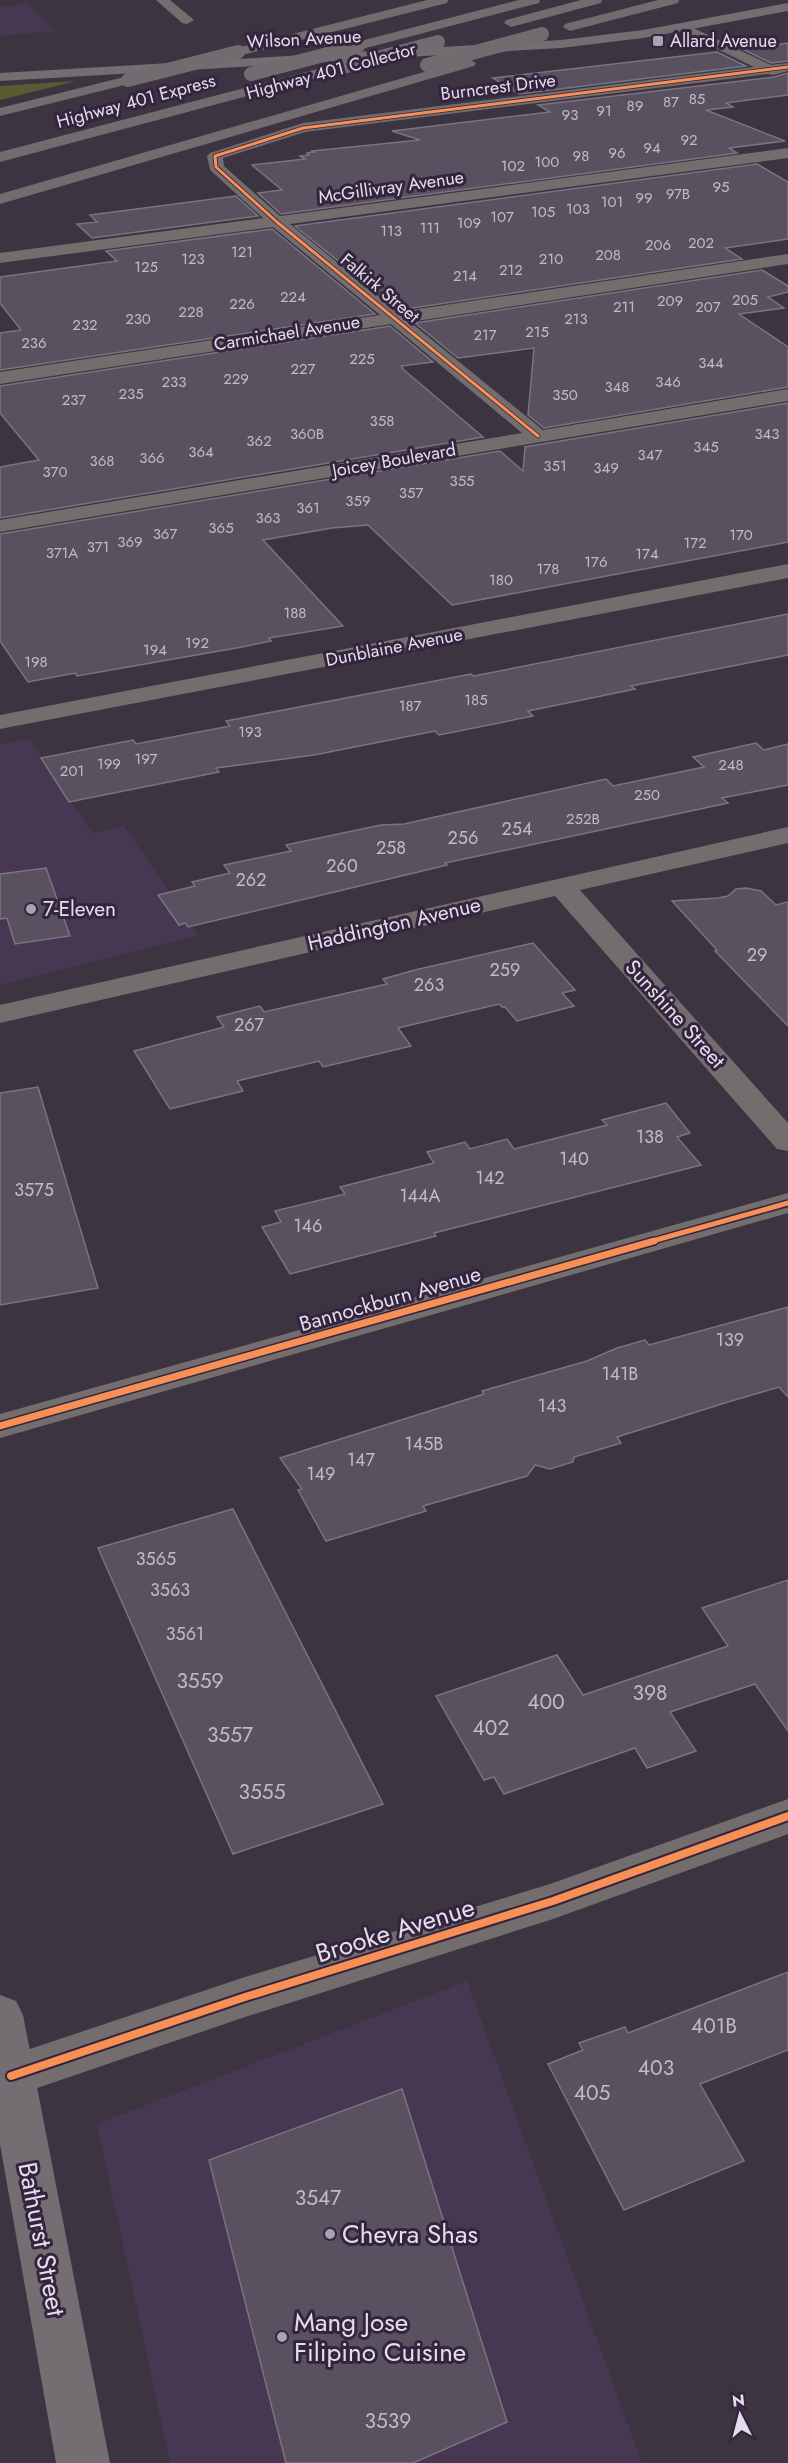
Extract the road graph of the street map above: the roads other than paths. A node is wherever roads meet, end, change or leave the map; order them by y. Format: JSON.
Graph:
{"nodes":[{"id":1,"x":162,"y":0,"type":"edge"},
{"id":2,"x":442,"y":0,"type":"edge"},
{"id":3,"x":534,"y":0,"type":"edge"},
{"id":4,"x":596,"y":0,"type":"edge"},
{"id":5,"x":673,"y":0,"type":"edge"},
{"id":6,"x":788,"y":7,"type":"edge"},
{"id":7,"x":187,"y":20,"type":"dead end"},
{"id":8,"x":591,"y":22,"type":"junction"},
{"id":9,"x":493,"y":27,"type":"dead end"},
{"id":10,"x":683,"y":27,"type":"junction"},
{"id":11,"x":460,"y":36,"type":"dead end"},
{"id":12,"x":788,"y":67,"type":"edge"},
{"id":13,"x":770,"y":69,"type":"junction"},
{"id":14,"x":0,"y":77,"type":"edge"},
{"id":15,"x":788,"y":78,"type":"edge"},
{"id":16,"x":228,"y":80,"type":"dead end"},
{"id":17,"x":0,"y":112,"type":"edge"},
{"id":18,"x":143,"y":141,"type":"dead end"},
{"id":19,"x":788,"y":153,"type":"edge"},
{"id":20,"x":215,"y":156,"type":"joint"},
{"id":21,"x":0,"y":157,"type":"edge"},
{"id":22,"x":0,"y":199,"type":"edge"},
{"id":23,"x":277,"y":222,"type":"junction"},
{"id":24,"x":0,"y":258,"type":"edge"},
{"id":25,"x":788,"y":259,"type":"edge"},
{"id":26,"x":392,"y":317,"type":"junction"},
{"id":27,"x":0,"y":378,"type":"edge"},
{"id":28,"x":788,"y":395,"type":"edge"},
{"id":29,"x":538,"y":436,"type":"junction"},
{"id":30,"x":0,"y":526,"type":"edge"},
{"id":31,"x":788,"y":571,"type":"edge"},
{"id":32,"x":0,"y":722,"type":"edge"},
{"id":33,"x":788,"y":835,"type":"edge"},
{"id":34,"x":561,"y":886,"type":"junction"},
{"id":35,"x":0,"y":1014,"type":"edge"},
{"id":36,"x":788,"y":1142,"type":"edge"},
{"id":37,"x":788,"y":1203,"type":"edge"},
{"id":38,"x":0,"y":1426,"type":"edge"},
{"id":39,"x":788,"y":1816,"type":"edge"},
{"id":40,"x":0,"y":2015,"type":"edge"},
{"id":41,"x":11,"y":2076,"type":"junction"},
{"id":42,"x":83,"y":2463,"type":"edge"}],
"edges":[{"from":1,"to":7,"type":"street"},
{"from":2,"to":17,"type":"highway","name":"Highway 401 Collector","bridge":true},
{"from":3,"to":16,"type":"highway","name":"Highway 401 Express","bridge":true},
{"from":4,"to":9,"type":"highway"},
{"from":5,"to":8,"type":"highway","name":"Highway 401 Collector"},
{"from":6,"to":10,"type":"main road","name":"Wilson Avenue"},
{"from":8,"to":18,"type":"highway","name":"Highway 401 Collector","bridge":true},
{"from":8,"to":22,"type":"highway"},
{"from":10,"to":13,"type":"street"},
{"from":10,"to":14,"type":"main road","name":"Wilson Avenue"},
{"from":11,"to":21,"type":"highway","name":"Highway 401 Express","bridge":true},
{"from":12,"to":13,"type":"street","name":"Burncrest Drive"},
{"from":13,"to":15,"type":"street"},
{"from":13,"to":20,"type":"street","name":"Burncrest Drive"},
{"from":19,"to":23,"type":"street","name":"McGillivray Avenue"},
{"from":20,"to":23,"type":"street","name":"Falkirk Street"},
{"from":23,"to":24,"type":"street","name":"McGillivray Avenue"},
{"from":23,"to":26,"type":"street","name":"Falkirk Street"},
{"from":25,"to":26,"type":"street","name":"Carmichael Avenue"},
{"from":26,"to":27,"type":"street","name":"Carmichael Avenue"},
{"from":26,"to":29,"type":"street","name":"Falkirk Street"},
{"from":28,"to":29,"type":"street","name":"Joicey Boulevard"},
{"from":29,"to":30,"type":"street","name":"Joicey Boulevard"},
{"from":31,"to":32,"type":"street","name":"Dunblaine Avenue"},
{"from":33,"to":34,"type":"street","name":"Haddington Avenue"},
{"from":34,"to":35,"type":"street","name":"Haddington Avenue"},
{"from":34,"to":36,"type":"street","name":"Sunshine Street"},
{"from":37,"to":38,"type":"street","name":"Bannockburn Avenue"},
{"from":39,"to":41,"type":"street","name":"Brooke Avenue"},
{"from":40,"to":41,"type":"main road","name":"Bathurst Street"},
{"from":41,"to":42,"type":"main road","name":"Bathurst Street"}]}
